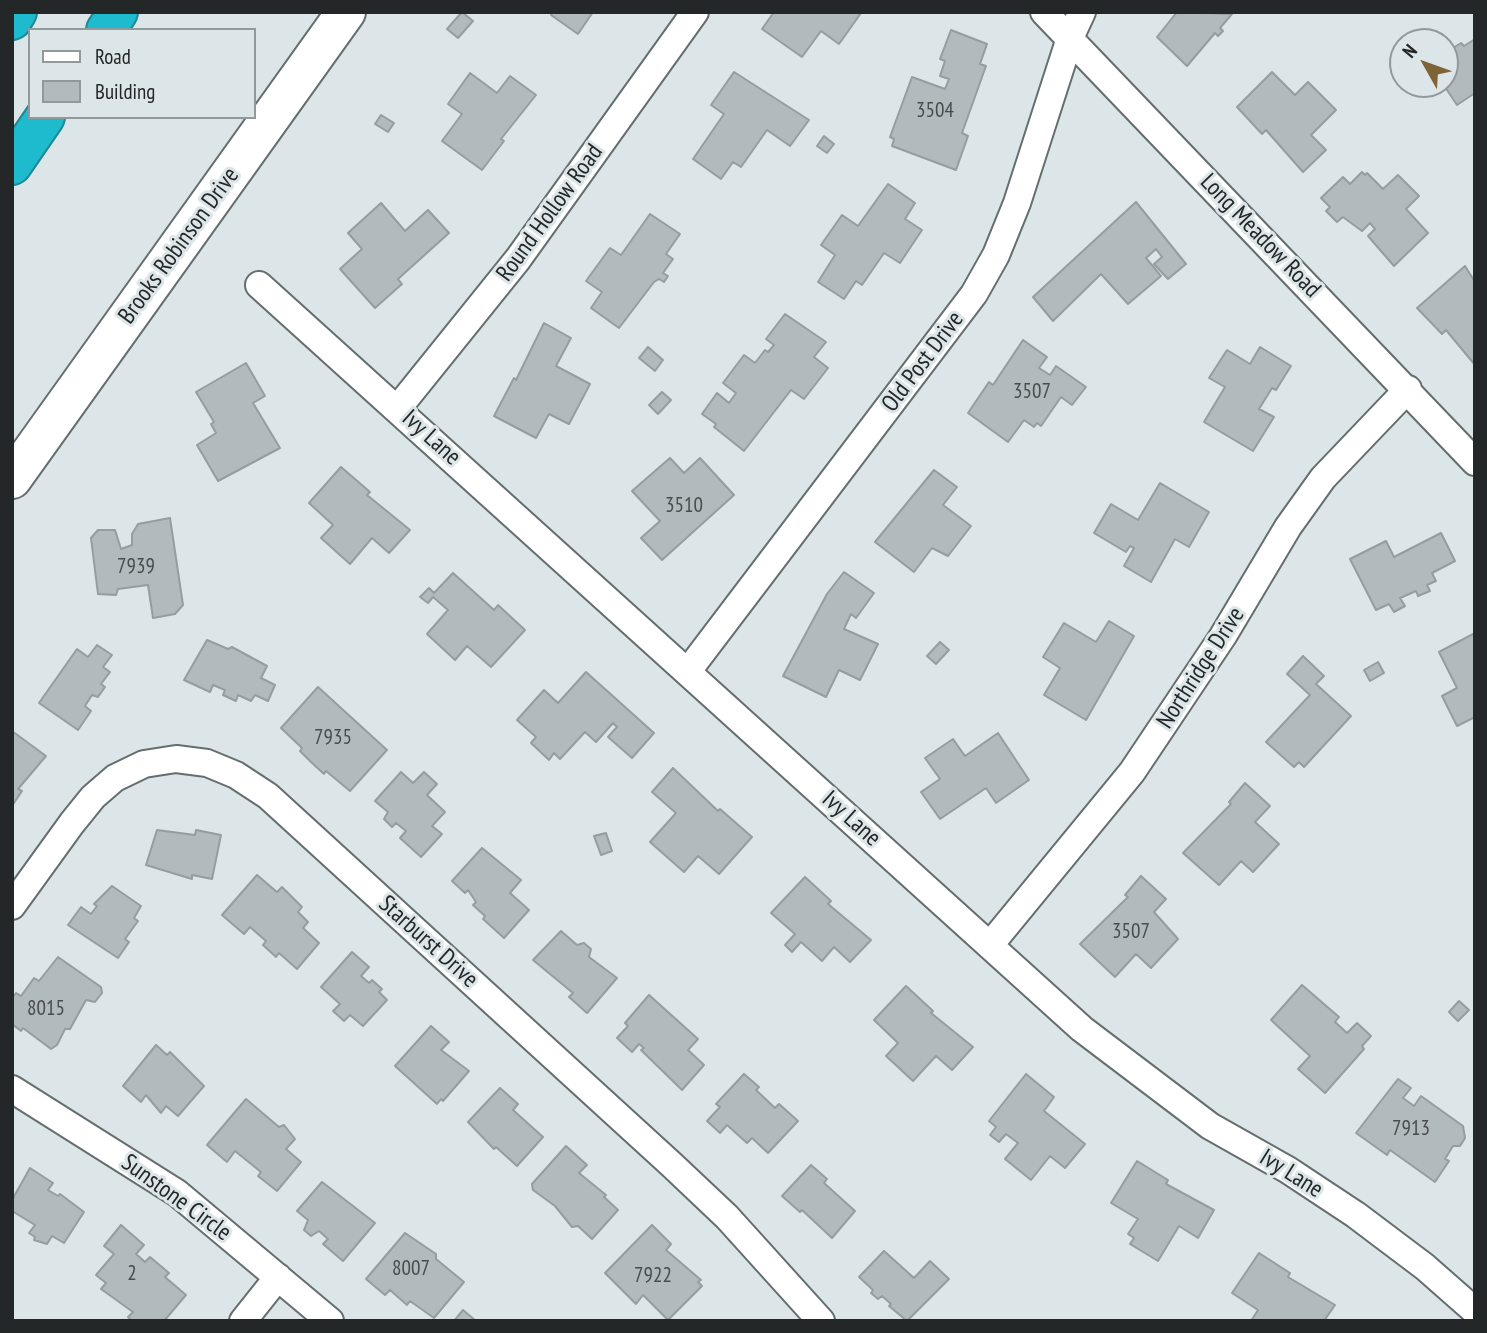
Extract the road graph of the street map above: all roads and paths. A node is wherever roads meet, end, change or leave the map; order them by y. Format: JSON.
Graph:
{"nodes":[{"id":1,"x":18,"y":12,"type":"edge"},
{"id":2,"x":118,"y":12,"type":"edge"},
{"id":3,"x":346,"y":12,"type":"edge"},
{"id":4,"x":695,"y":12,"type":"edge"},
{"id":5,"x":1044,"y":12,"type":"edge"},
{"id":6,"x":1082,"y":12,"type":"edge"},
{"id":7,"x":12,"y":20,"type":"edge"},
{"id":8,"x":107,"y":28,"type":"edge"},
{"id":9,"x":1070,"y":38,"type":"junction"},
{"id":10,"x":44,"y":119,"type":"edge"},
{"id":11,"x":12,"y":165,"type":"edge"},
{"id":12,"x":259,"y":285,"type":"dead end"},
{"id":13,"x":1408,"y":389,"type":"junction"},
{"id":14,"x":398,"y":408,"type":"junction"},
{"id":15,"x":1475,"y":462,"type":"edge"},
{"id":16,"x":12,"y":479,"type":"edge"},
{"id":17,"x":688,"y":671,"type":"junction"},
{"id":18,"x":12,"y":906,"type":"edge"},
{"id":19,"x":990,"y":945,"type":"junction"},
{"id":20,"x":12,"y":1089,"type":"edge"},
{"id":21,"x":278,"y":1277,"type":"junction"},
{"id":22,"x":1475,"y":1311,"type":"edge"},
{"id":23,"x":243,"y":1321,"type":"edge"},
{"id":24,"x":330,"y":1321,"type":"edge"},
{"id":25,"x":821,"y":1321,"type":"edge"}],
"edges":[{"from":1,"to":7,"type":"highway"},
{"from":2,"to":8,"type":"highway"},
{"from":3,"to":16,"type":"main road","name":"Brooks Robinson Drive"},
{"from":4,"to":14,"type":"street","name":"Round Hollow Road"},
{"from":5,"to":9,"type":"street","name":"Long Meadow Road"},
{"from":6,"to":9,"type":"street","name":"Old Post Drive"},
{"from":9,"to":13,"type":"street","name":"Long Meadow Road"},
{"from":9,"to":17,"type":"street","name":"Old Post Drive"},
{"from":10,"to":11,"type":"highway"},
{"from":12,"to":14,"type":"street","name":"Ivy Lane"},
{"from":13,"to":15,"type":"street","name":"Long Meadow Road"},
{"from":13,"to":19,"type":"street","name":"Northridge Drive"},
{"from":14,"to":17,"type":"street","name":"Ivy Lane"},
{"from":17,"to":19,"type":"street","name":"Ivy Lane"},
{"from":18,"to":25,"type":"street","name":"Starburst Drive"},
{"from":19,"to":22,"type":"street","name":"Ivy Lane"},
{"from":20,"to":21,"type":"street","name":"Sunstone Circle"},
{"from":21,"to":23,"type":"street"},
{"from":21,"to":24,"type":"street","name":"Sunstone Circle"}]}
